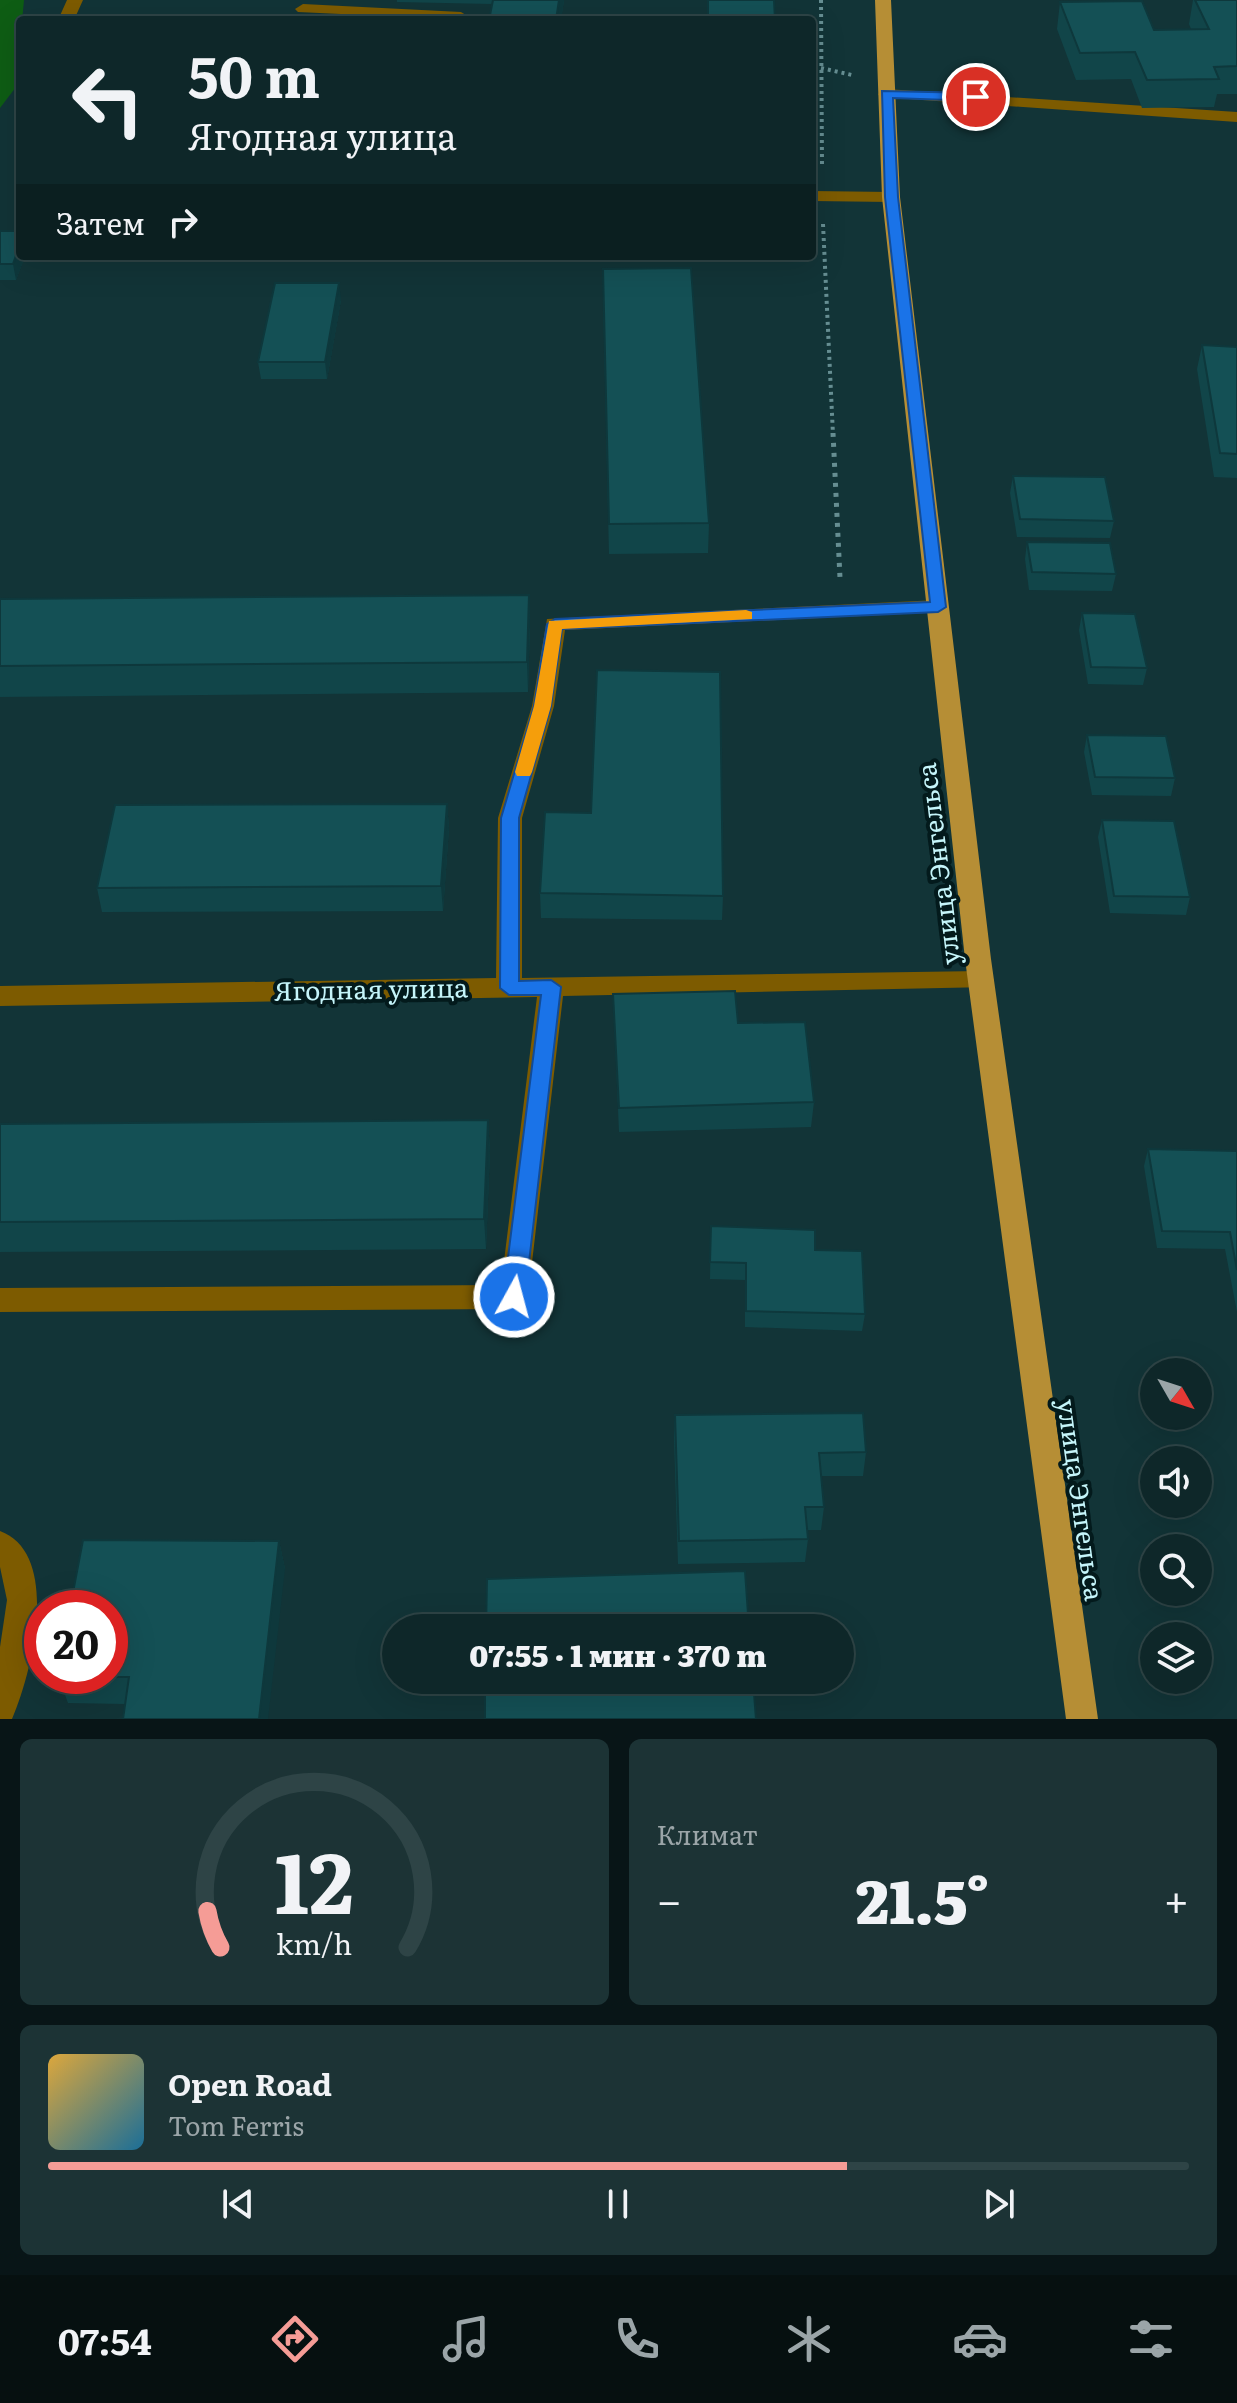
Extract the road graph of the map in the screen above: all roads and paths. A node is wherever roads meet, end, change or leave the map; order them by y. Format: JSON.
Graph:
{"nodes":[{"id":1,"x":821,"y":0,"type":"edge"},
{"id":2,"x":883,"y":0,"type":"edge"},
{"id":3,"x":303,"y":9,"type":"dead end"},
{"id":4,"x":441,"y":16,"type":"edge"},
{"id":5,"x":886,"y":94,"type":"junction"},
{"id":6,"x":1237,"y":117,"type":"edge"},
{"id":7,"x":817,"y":196,"type":"edge"},
{"id":8,"x":891,"y":197,"type":"junction"},
{"id":9,"x":938,"y":607,"type":"junction"},
{"id":10,"x":842,"y":611,"type":"junction"},
{"id":11,"x":532,"y":618,"type":"edge"},
{"id":12,"x":555,"y":624,"type":"junction"},
{"id":13,"x":981,"y":980,"type":"junction"},
{"id":14,"x":551,"y":987,"type":"junction"},
{"id":15,"x":509,"y":988,"type":"junction"},
{"id":16,"x":0,"y":996,"type":"edge"},
{"id":17,"x":0,"y":1300,"type":"edge"},
{"id":18,"x":0,"y":1545,"type":"edge"},
{"id":19,"x":0,"y":1710,"type":"edge"},
{"id":20,"x":1082,"y":1719,"type":"edge"}],
"edges":[{"from":1,"to":7,"type":"path"},
{"from":2,"to":5,"type":"main road","name":"улица Энгельса"},
{"from":3,"to":4,"type":"street"},
{"from":5,"to":6,"type":"street"},
{"from":5,"to":8,"type":"main road","name":"улица Энгельса"},
{"from":7,"to":8,"type":"street"},
{"from":7,"to":10,"type":"path"},
{"from":8,"to":9,"type":"main road","name":"улица Энгельса"},
{"from":9,"to":10,"type":"street"},
{"from":9,"to":13,"type":"main road","name":"улица Энгельса"},
{"from":10,"to":12,"type":"street"},
{"from":11,"to":12,"type":"street"},
{"from":12,"to":15,"type":"street"},
{"from":13,"to":14,"type":"street","name":"Ягодная улица"},
{"from":13,"to":20,"type":"main road","name":"улица Энгельса"},
{"from":14,"to":15,"type":"street","name":"Ягодная улица"},
{"from":14,"to":17,"type":"street"},
{"from":15,"to":16,"type":"street","name":"Ягодная улица"},
{"from":18,"to":19,"type":"street"}]}
